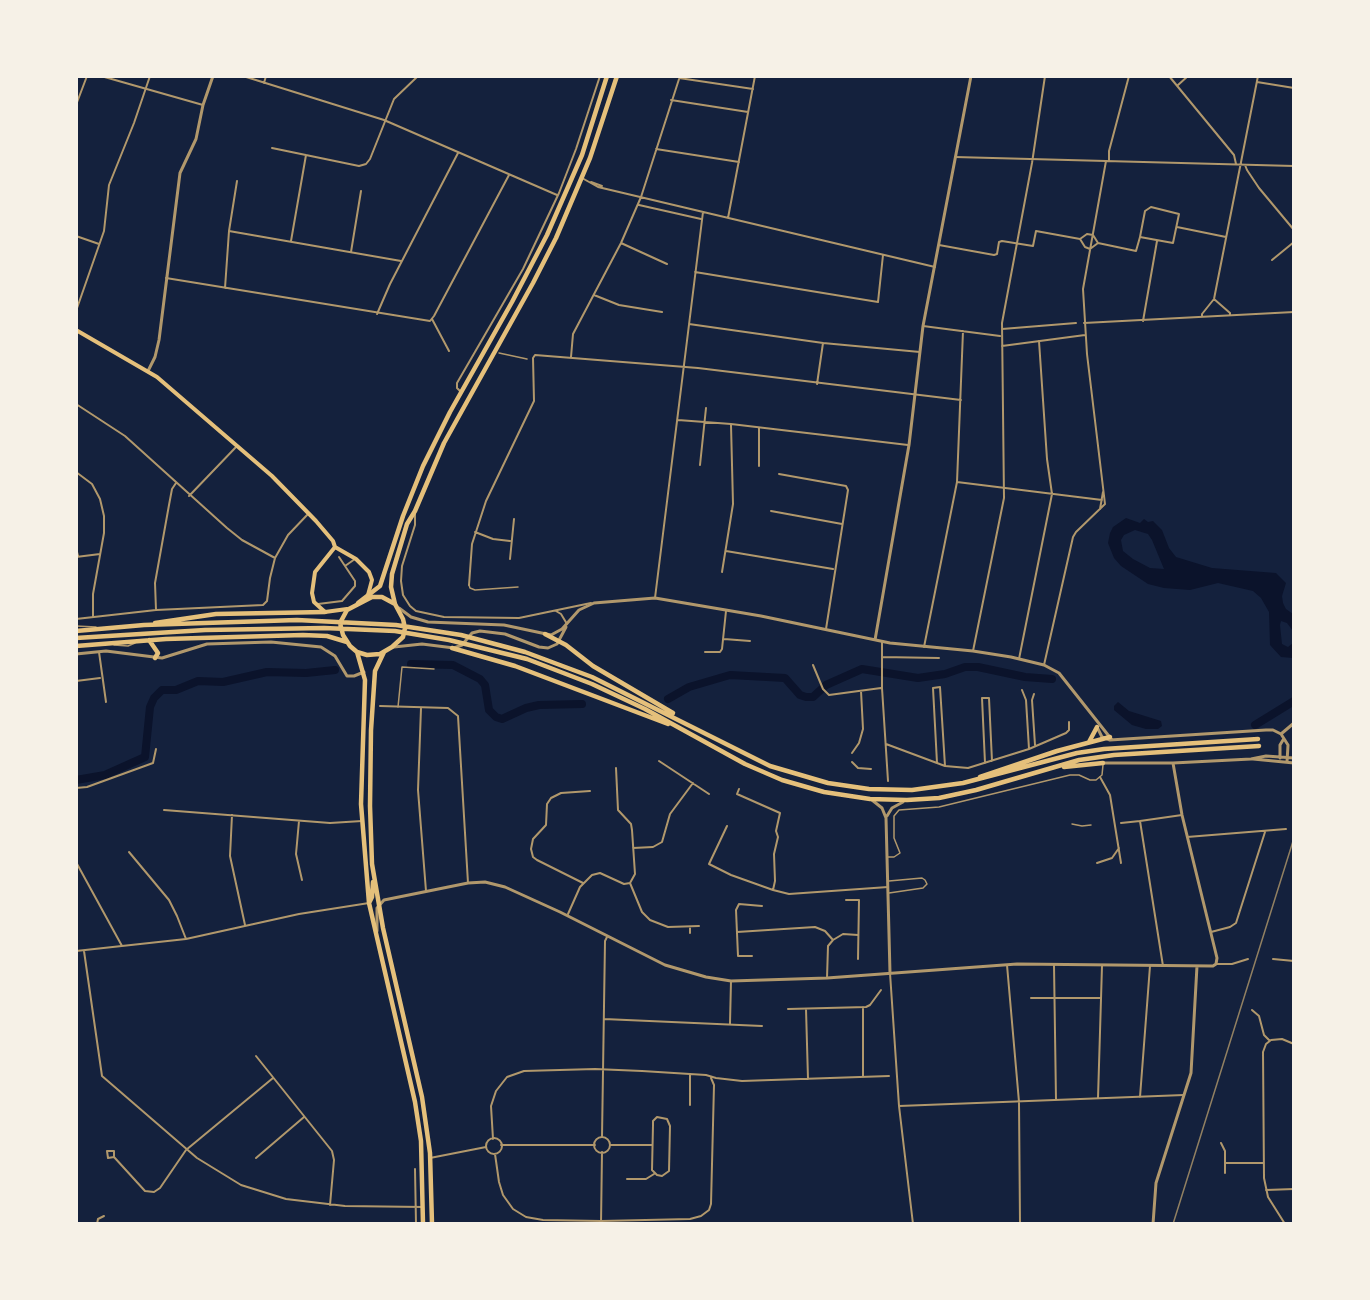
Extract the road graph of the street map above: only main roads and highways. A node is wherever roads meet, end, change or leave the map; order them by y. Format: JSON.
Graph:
{"nodes":[{"id":1,"x":607,"y":76,"type":"edge"},
{"id":2,"x":617,"y":76,"type":"edge"},
{"id":3,"x":76,"y":330,"type":"edge"},
{"id":4,"x":336,"y":547,"type":"junction"},
{"id":5,"x":368,"y":595,"type":"junction"},
{"id":6,"x":358,"y":603,"type":"junction"},
{"id":7,"x":396,"y":606,"type":"junction"},
{"id":8,"x":350,"y":608,"type":"junction"},
{"id":9,"x":325,"y":612,"type":"junction"},
{"id":10,"x":144,"y":625,"type":"junction"},
{"id":11,"x":76,"y":629,"type":"edge"},
{"id":12,"x":545,"y":634,"type":"road end"},
{"id":13,"x":76,"y":638,"type":"edge"},
{"id":14,"x":149,"y":640,"type":"junction"},
{"id":15,"x":346,"y":640,"type":"junction"},
{"id":16,"x":76,"y":646,"type":"edge"},
{"id":17,"x":452,"y":648,"type":"road end"},
{"id":18,"x":357,"y":652,"type":"junction"},
{"id":19,"x":384,"y":652,"type":"junction"},
{"id":20,"x":155,"y":658,"type":"road end"},
{"id":21,"x":1097,"y":724,"type":"road end"},
{"id":22,"x":687,"y":732,"type":"junction"},
{"id":23,"x":706,"y":733,"type":"junction"},
{"id":24,"x":1109,"y":739,"type":"road end"},
{"id":25,"x":1258,"y":739,"type":"dead end"},
{"id":26,"x":1089,"y":742,"type":"junction"},
{"id":27,"x":1259,"y":746,"type":"dead end"},
{"id":28,"x":1103,"y":763,"type":"road end"},
{"id":29,"x":1050,"y":769,"type":"junction"},
{"id":30,"x":963,"y":783,"type":"junction"},
{"id":31,"x":374,"y":880,"type":"junction"},
{"id":32,"x":369,"y":903,"type":"junction"},
{"id":33,"x":423,"y":1224,"type":"edge"},
{"id":34,"x":432,"y":1224,"type":"edge"}],
"edges":[{"from":1,"to":5,"type":"highway"},
{"from":2,"to":7,"type":"highway"},
{"from":3,"to":4,"type":"main road"},
{"from":4,"to":5,"type":"main road"},
{"from":4,"to":9,"type":"main road"},
{"from":5,"to":6,"type":"highway"},
{"from":6,"to":7,"type":"highway"},
{"from":6,"to":8,"type":"highway"},
{"from":7,"to":19,"type":"highway"},
{"from":8,"to":9,"type":"main road"},
{"from":8,"to":15,"type":"highway"},
{"from":9,"to":10,"type":"highway"},
{"from":10,"to":11,"type":"highway"},
{"from":10,"to":23,"type":"highway"},
{"from":12,"to":23,"type":"highway"},
{"from":13,"to":22,"type":"highway"},
{"from":14,"to":15,"type":"highway"},
{"from":14,"to":16,"type":"highway"},
{"from":14,"to":20,"type":"highway"},
{"from":15,"to":18,"type":"highway"},
{"from":17,"to":22,"type":"highway"},
{"from":18,"to":19,"type":"highway"},
{"from":18,"to":32,"type":"highway"},
{"from":19,"to":31,"type":"highway"},
{"from":21,"to":26,"type":"highway"},
{"from":22,"to":29,"type":"highway"},
{"from":23,"to":30,"type":"highway"},
{"from":24,"to":26,"type":"highway"},
{"from":25,"to":30,"type":"highway"},
{"from":26,"to":30,"type":"highway"},
{"from":27,"to":29,"type":"highway"},
{"from":28,"to":29,"type":"highway"},
{"from":31,"to":32,"type":"highway"},
{"from":31,"to":34,"type":"highway"},
{"from":32,"to":33,"type":"highway"}]}
